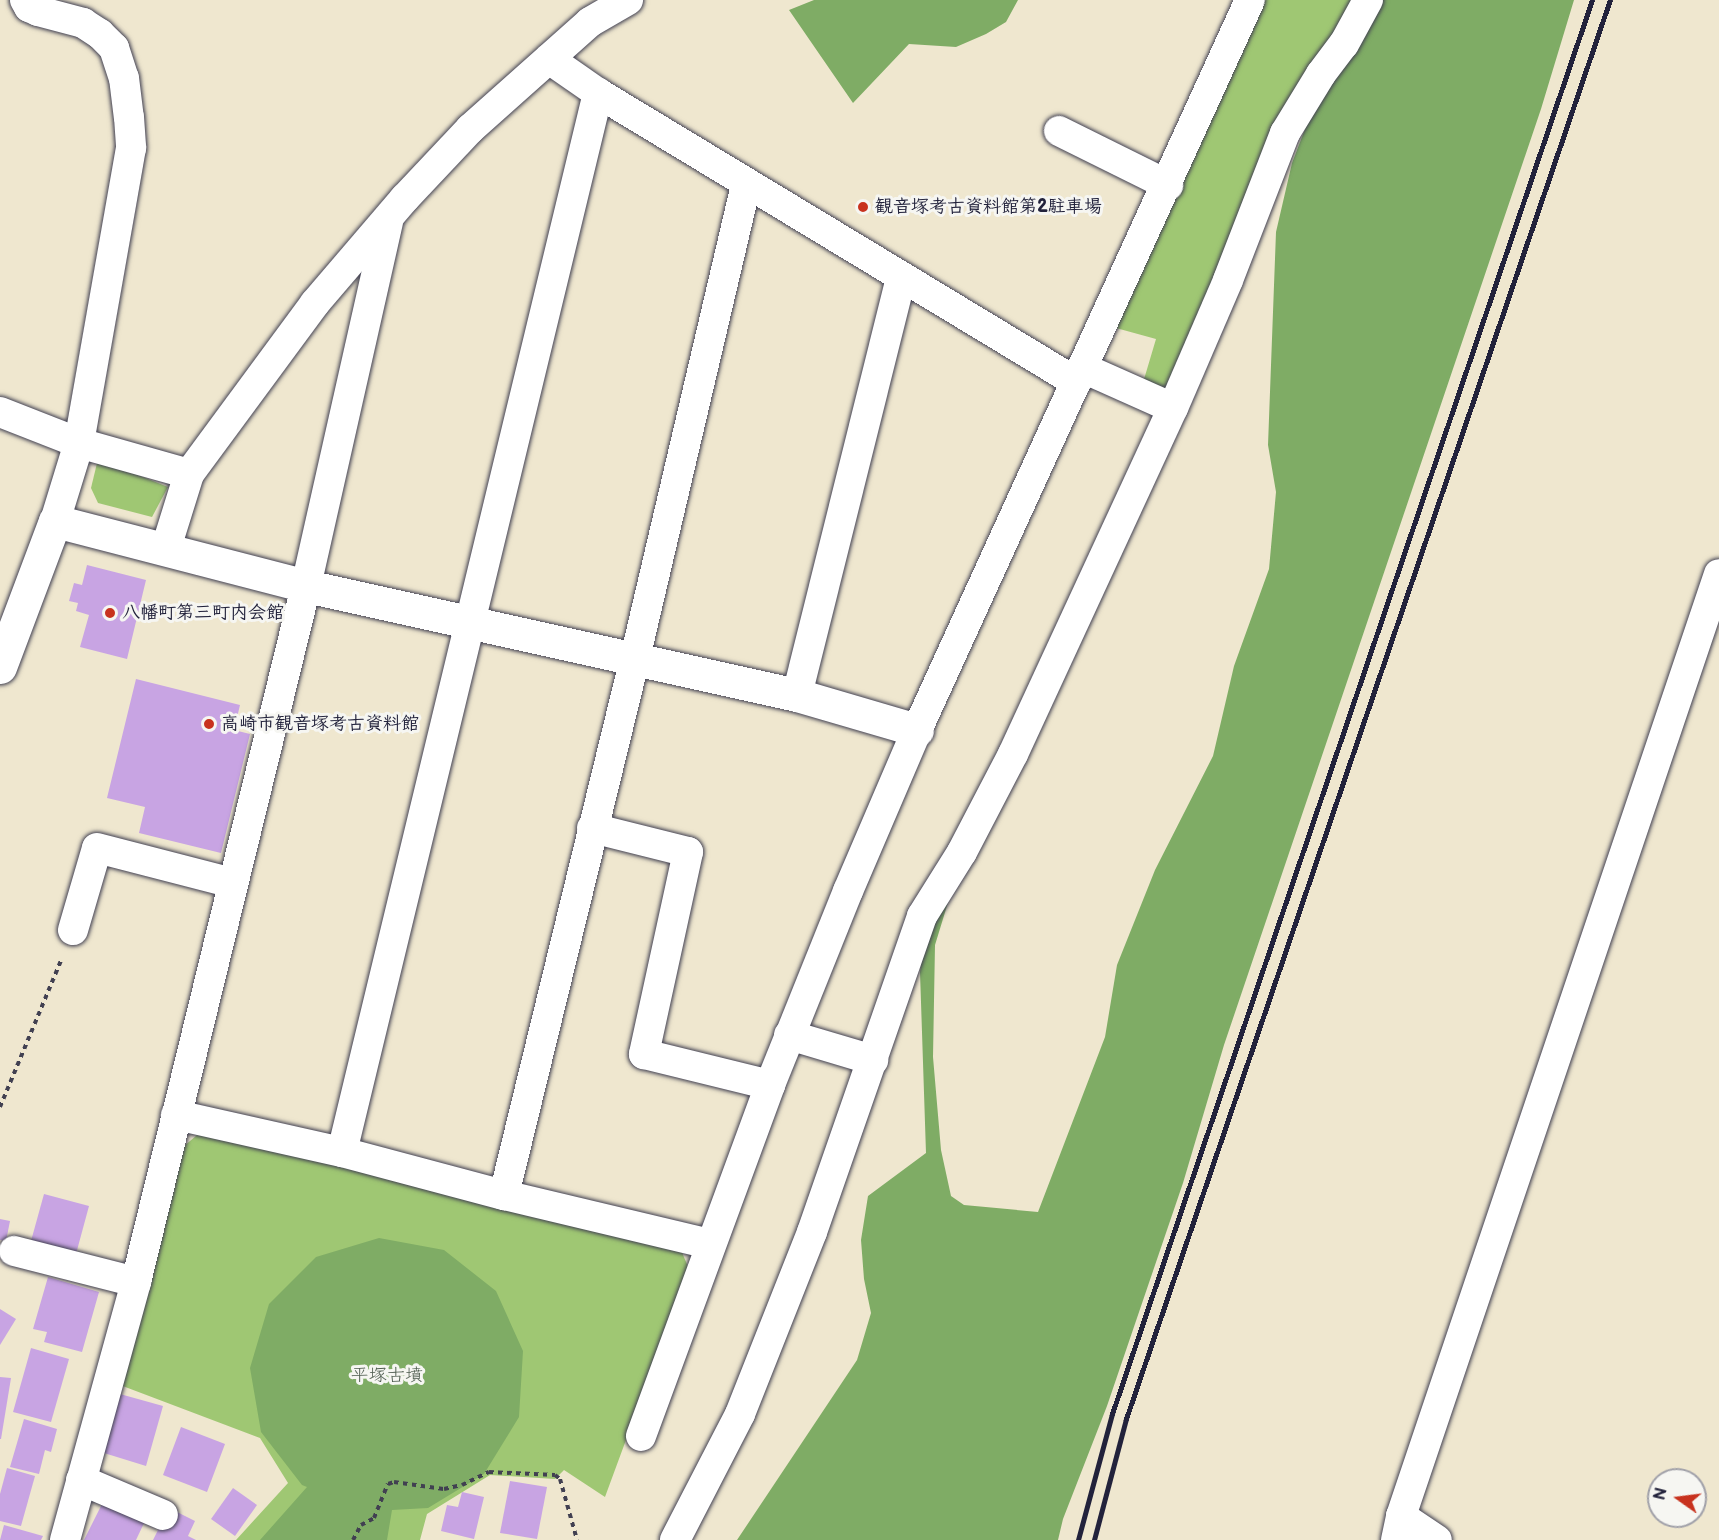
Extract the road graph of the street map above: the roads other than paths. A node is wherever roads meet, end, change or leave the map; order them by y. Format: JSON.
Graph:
{"nodes":[{"id":1,"x":25,"y":0,"type":"edge"},
{"id":2,"x":628,"y":0,"type":"edge"},
{"id":3,"x":1250,"y":0,"type":"edge"},
{"id":4,"x":1368,"y":0,"type":"edge"},
{"id":5,"x":549,"y":59,"type":"junction"},
{"id":6,"x":598,"y":93,"type":"junction"},
{"id":7,"x":1059,"y":130,"type":"dead end"},
{"id":8,"x":746,"y":184,"type":"junction"},
{"id":9,"x":1168,"y":185,"type":"junction"},
{"id":10,"x":388,"y":221,"type":"junction"},
{"id":11,"x":901,"y":277,"type":"junction"},
{"id":12,"x":1080,"y":375,"type":"junction"},
{"id":13,"x":1173,"y":408,"type":"junction"},
{"id":14,"x":0,"y":412,"type":"edge"},
{"id":15,"x":79,"y":443,"type":"junction"},
{"id":16,"x":189,"y":474,"type":"junction"},
{"id":17,"x":55,"y":521,"type":"junction"},
{"id":18,"x":166,"y":548,"type":"junction"},
{"id":19,"x":1719,"y":574,"type":"edge"},
{"id":20,"x":306,"y":585,"type":"junction"},
{"id":21,"x":1713,"y":614,"type":"edge"},
{"id":22,"x":469,"y":621,"type":"junction"},
{"id":23,"x":635,"y":657,"type":"junction"},
{"id":24,"x":0,"y":667,"type":"edge"},
{"id":25,"x":797,"y":695,"type":"junction"},
{"id":26,"x":917,"y":730,"type":"junction"},
{"id":27,"x":592,"y":828,"type":"junction"},
{"id":28,"x":232,"y":883,"type":"junction"},
{"id":29,"x":73,"y":930,"type":"road end"},
{"id":30,"x":789,"y":1035,"type":"junction"},
{"id":31,"x":873,"y":1060,"type":"junction"},
{"id":32,"x":770,"y":1085,"type":"junction"},
{"id":33,"x":176,"y":1115,"type":"junction"},
{"id":34,"x":342,"y":1152,"type":"junction"},
{"id":35,"x":504,"y":1195,"type":"junction"},
{"id":36,"x":710,"y":1244,"type":"junction"},
{"id":37,"x":14,"y":1251,"type":"dead end"},
{"id":38,"x":136,"y":1282,"type":"junction"},
{"id":39,"x":641,"y":1436,"type":"dead end"},
{"id":40,"x":81,"y":1480,"type":"junction"},
{"id":41,"x":163,"y":1515,"type":"dead end"},
{"id":42,"x":1398,"y":1528,"type":"edge"},
{"id":43,"x":64,"y":1540,"type":"edge"},
{"id":44,"x":675,"y":1540,"type":"edge"},
{"id":45,"x":1437,"y":1540,"type":"edge"}],
"edges":[{"from":1,"to":15,"type":"street"},
{"from":2,"to":5,"type":"street"},
{"from":3,"to":9,"type":"street"},
{"from":4,"to":13,"type":"street"},
{"from":5,"to":6,"type":"street"},
{"from":5,"to":10,"type":"street"},
{"from":6,"to":8,"type":"street"},
{"from":6,"to":22,"type":"street"},
{"from":7,"to":9,"type":"street"},
{"from":8,"to":11,"type":"street"},
{"from":8,"to":23,"type":"street"},
{"from":9,"to":12,"type":"street"},
{"from":10,"to":16,"type":"street"},
{"from":10,"to":20,"type":"street"},
{"from":11,"to":12,"type":"street"},
{"from":11,"to":25,"type":"street"},
{"from":12,"to":13,"type":"street"},
{"from":12,"to":26,"type":"street"},
{"from":13,"to":31,"type":"street"},
{"from":14,"to":15,"type":"street"},
{"from":15,"to":16,"type":"street"},
{"from":15,"to":17,"type":"street"},
{"from":16,"to":18,"type":"street"},
{"from":17,"to":18,"type":"street"},
{"from":17,"to":24,"type":"street"},
{"from":18,"to":20,"type":"street"},
{"from":19,"to":21,"type":"street"},
{"from":20,"to":22,"type":"street"},
{"from":20,"to":28,"type":"street"},
{"from":21,"to":42,"type":"street"},
{"from":22,"to":23,"type":"street"},
{"from":22,"to":34,"type":"street"},
{"from":23,"to":25,"type":"street"},
{"from":23,"to":27,"type":"street"},
{"from":25,"to":26,"type":"street"},
{"from":26,"to":30,"type":"street"},
{"from":27,"to":32,"type":"street"},
{"from":27,"to":35,"type":"street"},
{"from":28,"to":29,"type":"street"},
{"from":28,"to":33,"type":"street"},
{"from":30,"to":31,"type":"street"},
{"from":30,"to":32,"type":"street"},
{"from":31,"to":44,"type":"street"},
{"from":32,"to":36,"type":"street"},
{"from":33,"to":34,"type":"street"},
{"from":33,"to":38,"type":"street"},
{"from":34,"to":35,"type":"street"},
{"from":35,"to":36,"type":"street"},
{"from":36,"to":39,"type":"street"},
{"from":37,"to":38,"type":"street"},
{"from":38,"to":40,"type":"street"},
{"from":40,"to":41,"type":"street"},
{"from":40,"to":43,"type":"street"},
{"from":42,"to":45,"type":"street"}]}
